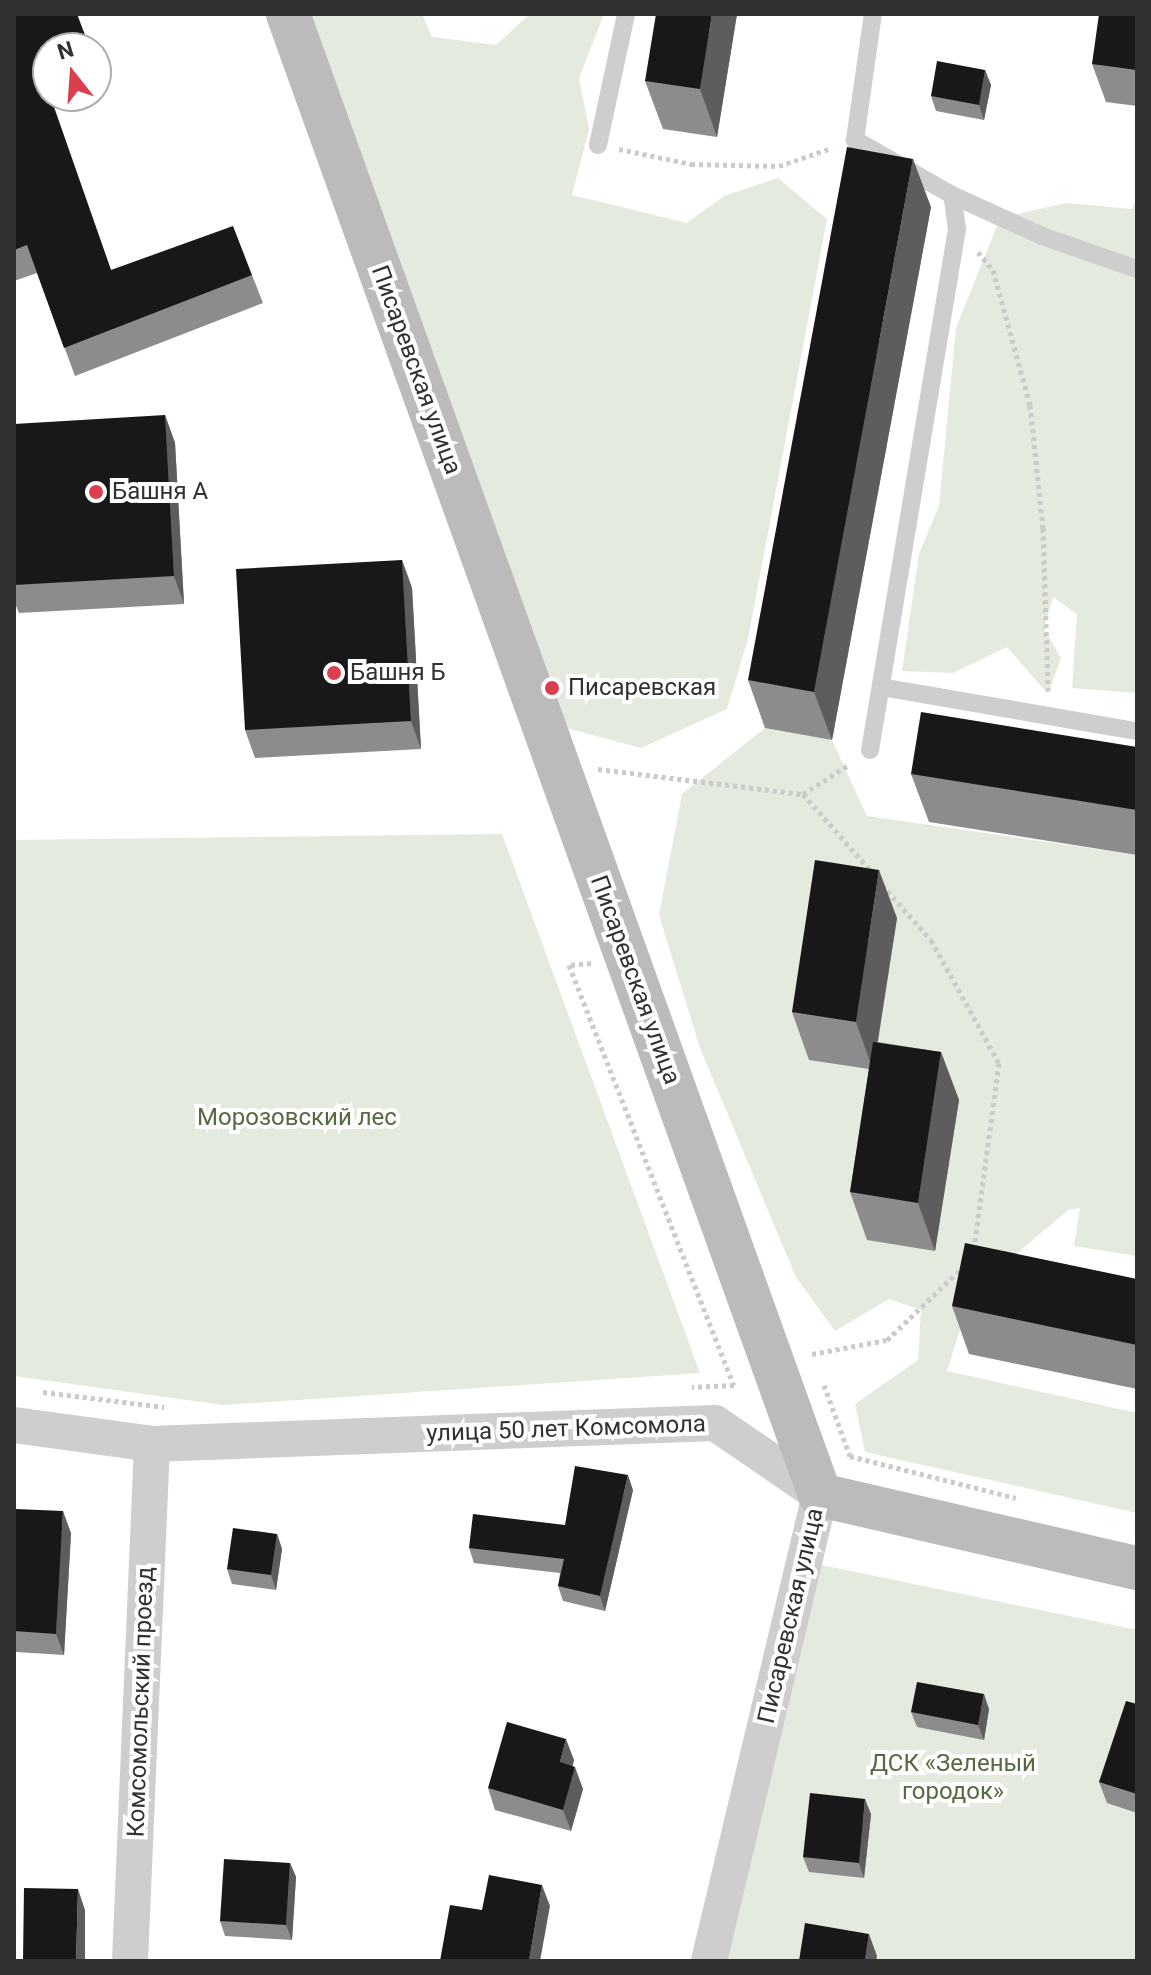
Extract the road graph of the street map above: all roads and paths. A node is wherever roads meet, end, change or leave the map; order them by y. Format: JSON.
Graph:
{"nodes":[{"id":1,"x":288,"y":14,"type":"edge"},
{"id":2,"x":626,"y":14,"type":"edge"},
{"id":3,"x":873,"y":14,"type":"edge"},
{"id":4,"x":855,"y":140,"type":"junction"},
{"id":5,"x":598,"y":145,"type":"joint"},
{"id":6,"x":952,"y":195,"type":"junction"},
{"id":7,"x":957,"y":229,"type":"junction"},
{"id":8,"x":1137,"y":269,"type":"edge"},
{"id":9,"x":881,"y":687,"type":"junction"},
{"id":10,"x":1048,"y":716,"type":"junction"},
{"id":11,"x":1137,"y":731,"type":"edge"},
{"id":12,"x":870,"y":750,"type":"joint"},
{"id":13,"x":592,"y":754,"type":"dead end"},
{"id":14,"x":597,"y":769,"type":"junction"},
{"id":15,"x":602,"y":784,"type":"dead end"},
{"id":16,"x":803,"y":794,"type":"junction"},
{"id":17,"x":569,"y":965,"type":"dead end"},
{"id":18,"x":807,"y":1340,"type":"dead end"},
{"id":19,"x":812,"y":1354,"type":"junction"},
{"id":20,"x":687,"y":1387,"type":"dead end"},
{"id":21,"x":29,"y":1390,"type":"dead end"},
{"id":22,"x":177,"y":1409,"type":"dead end"},
{"id":23,"x":14,"y":1425,"type":"edge"},
{"id":24,"x":152,"y":1444,"type":"junction"},
{"id":25,"x":820,"y":1495,"type":"junction"},
{"id":26,"x":1031,"y":1502,"type":"dead end"},
{"id":27,"x":1137,"y":1568,"type":"edge"},
{"id":28,"x":130,"y":1961,"type":"edge"},
{"id":29,"x":709,"y":1961,"type":"edge"}],
"edges":[{"from":1,"to":25,"type":"street","name":"Писаревская улица"},
{"from":2,"to":5,"type":"lane"},
{"from":3,"to":4,"type":"lane"},
{"from":4,"to":5,"type":"path"},
{"from":4,"to":6,"type":"lane"},
{"from":6,"to":7,"type":"lane"},
{"from":6,"to":8,"type":"lane"},
{"from":7,"to":9,"type":"lane"},
{"from":7,"to":10,"type":"path"},
{"from":9,"to":10,"type":"lane"},
{"from":9,"to":12,"type":"lane"},
{"from":10,"to":11,"type":"lane"},
{"from":12,"to":16,"type":"path"},
{"from":13,"to":14,"type":"path"},
{"from":14,"to":15,"type":"path"},
{"from":14,"to":16,"type":"path"},
{"from":16,"to":19,"type":"path"},
{"from":17,"to":20,"type":"path"},
{"from":18,"to":19,"type":"path"},
{"from":19,"to":26,"type":"path"},
{"from":21,"to":22,"type":"path"},
{"from":23,"to":24,"type":"street","name":"улица 50 лет Комсомола"},
{"from":24,"to":25,"type":"street","name":"улица 50 лет Комсомола"},
{"from":24,"to":28,"type":"street","name":"Комсомольский проезд"},
{"from":25,"to":27,"type":"street","name":"улица 50 лет Комсомола"},
{"from":25,"to":29,"type":"street","name":"Писаревская улица"}]}
